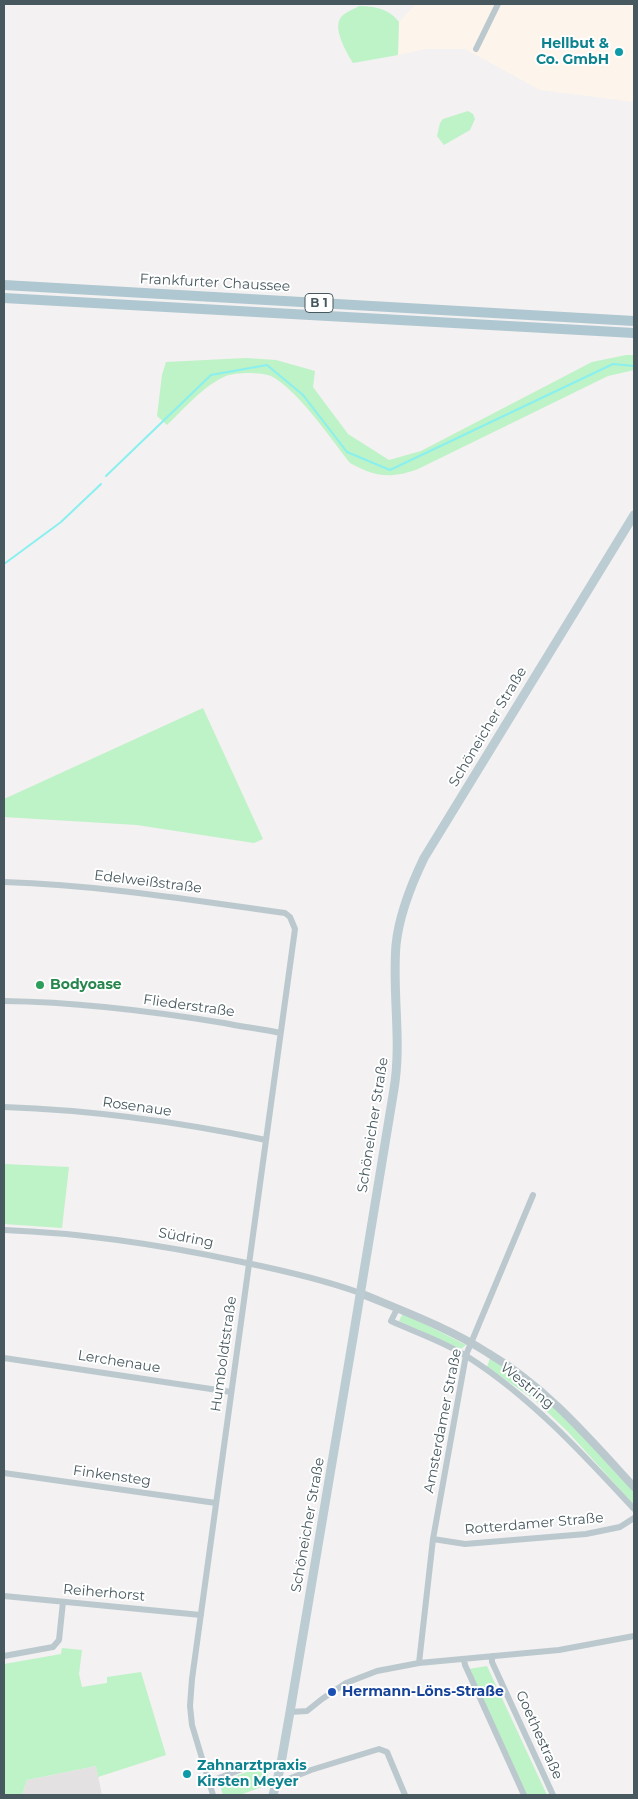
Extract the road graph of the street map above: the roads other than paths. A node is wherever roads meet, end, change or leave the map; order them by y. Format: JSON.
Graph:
{"nodes":[{"id":1,"x":498,"y":4,"type":"edge"},
{"id":2,"x":476,"y":49,"type":"dead end"},
{"id":3,"x":4,"y":285,"type":"edge"},
{"id":4,"x":4,"y":298,"type":"edge"},
{"id":5,"x":634,"y":321,"type":"edge"},
{"id":6,"x":634,"y":333,"type":"edge"},
{"id":7,"x":634,"y":514,"type":"edge"},
{"id":8,"x":4,"y":882,"type":"edge"},
{"id":9,"x":289,"y":915,"type":"joint"},
{"id":10,"x":4,"y":1001,"type":"edge"},
{"id":11,"x":280,"y":1033,"type":"junction"},
{"id":12,"x":4,"y":1107,"type":"edge"},
{"id":13,"x":266,"y":1140,"type":"junction"},
{"id":14,"x":533,"y":1195,"type":"dead end"},
{"id":15,"x":4,"y":1230,"type":"edge"},
{"id":16,"x":250,"y":1263,"type":"junction"},
{"id":17,"x":360,"y":1293,"type":"junction"},
{"id":18,"x":397,"y":1308,"type":"junction"},
{"id":19,"x":470,"y":1343,"type":"junction"},
{"id":20,"x":466,"y":1355,"type":"junction"},
{"id":21,"x":4,"y":1358,"type":"edge"},
{"id":22,"x":231,"y":1392,"type":"junction"},
{"id":23,"x":4,"y":1473,"type":"edge"},
{"id":24,"x":634,"y":1487,"type":"edge"},
{"id":25,"x":216,"y":1502,"type":"junction"},
{"id":26,"x":634,"y":1509,"type":"edge"},
{"id":27,"x":634,"y":1518,"type":"edge"},
{"id":28,"x":433,"y":1539,"type":"junction"},
{"id":29,"x":4,"y":1596,"type":"edge"},
{"id":30,"x":63,"y":1602,"type":"junction"},
{"id":31,"x":201,"y":1615,"type":"junction"},
{"id":32,"x":634,"y":1636,"type":"edge"},
{"id":33,"x":4,"y":1656,"type":"edge"},
{"id":34,"x":492,"y":1656,"type":"junction"},
{"id":35,"x":464,"y":1659,"type":"junction"},
{"id":36,"x":419,"y":1663,"type":"junction"},
{"id":37,"x":290,"y":1712,"type":"junction"},
{"id":38,"x":260,"y":1762,"type":"dead end"},
{"id":39,"x":277,"y":1780,"type":"junction"},
{"id":40,"x":209,"y":1782,"type":"junction"},
{"id":41,"x":213,"y":1795,"type":"edge"},
{"id":42,"x":273,"y":1795,"type":"edge"},
{"id":43,"x":405,"y":1795,"type":"edge"},
{"id":44,"x":524,"y":1795,"type":"edge"},
{"id":45,"x":552,"y":1795,"type":"edge"}],
"edges":[{"from":1,"to":2,"type":"street"},
{"from":3,"to":5,"type":"main road","name":"Frankfurter Chaussee","number":"B 1"},
{"from":4,"to":6,"type":"main road","name":"Frankfurter Chaussee","number":"B 1"},
{"from":7,"to":17,"type":"main road","name":"Schöneicher Straße"},
{"from":8,"to":9,"type":"street","name":"Edelweißstraße"},
{"from":9,"to":11,"type":"street","name":"Humboldtstraße"},
{"from":10,"to":11,"type":"street","name":"Fliederstraße"},
{"from":11,"to":13,"type":"street","name":"Humboldtstraße"},
{"from":12,"to":13,"type":"street","name":"Rosenaue"},
{"from":13,"to":16,"type":"street","name":"Humboldtstraße"},
{"from":14,"to":19,"type":"street","name":"Amsterdamer Straße"},
{"from":15,"to":16,"type":"street","name":"Südring"},
{"from":16,"to":17,"type":"street","name":"Südring"},
{"from":16,"to":22,"type":"street","name":"Humboldtstraße"},
{"from":17,"to":18,"type":"street","name":"Westring"},
{"from":17,"to":37,"type":"main road","name":"Schöneicher Straße"},
{"from":18,"to":19,"type":"street","name":"Westring"},
{"from":18,"to":20,"type":"street","name":"Westring"},
{"from":19,"to":20,"type":"street","name":"Amsterdamer Straße"},
{"from":19,"to":24,"type":"street","name":"Westring"},
{"from":20,"to":26,"type":"street","name":"Westring"},
{"from":20,"to":28,"type":"street","name":"Amsterdamer Straße"},
{"from":21,"to":22,"type":"street","name":"Lerchenaue"},
{"from":22,"to":25,"type":"street","name":"Humboldtstraße"},
{"from":23,"to":25,"type":"street","name":"Finkensteg"},
{"from":25,"to":31,"type":"street","name":"Humboldtstraße"},
{"from":27,"to":28,"type":"street","name":"Rotterdamer Straße"},
{"from":28,"to":36,"type":"street","name":"Amsterdamer Straße"},
{"from":29,"to":30,"type":"street","name":"Reiherhorst"},
{"from":30,"to":31,"type":"street","name":"Reiherhorst"},
{"from":30,"to":33,"type":"street"},
{"from":31,"to":40,"type":"street","name":"Humboldtstraße"},
{"from":32,"to":34,"type":"street"},
{"from":34,"to":35,"type":"street"},
{"from":34,"to":45,"type":"street","name":"Goethestraße"},
{"from":35,"to":36,"type":"street"},
{"from":35,"to":44,"type":"street"},
{"from":36,"to":37,"type":"street"},
{"from":37,"to":39,"type":"main road","name":"Schöneicher Straße"},
{"from":38,"to":40,"type":"street"},
{"from":39,"to":42,"type":"main road","name":"Schöneicher Straße"},
{"from":39,"to":43,"type":"street"},
{"from":40,"to":41,"type":"street","name":"Humboldtstraße"}]}
